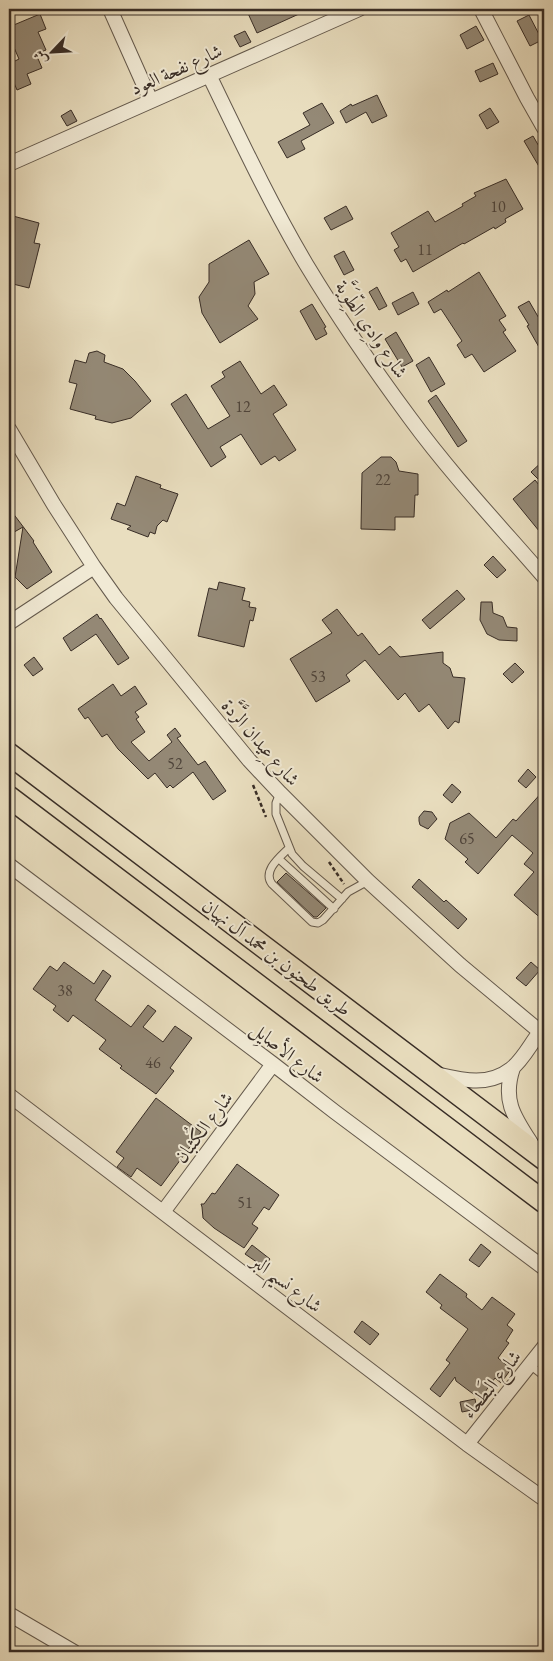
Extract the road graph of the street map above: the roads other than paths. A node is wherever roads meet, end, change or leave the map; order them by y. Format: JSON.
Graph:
{"nodes":[{"id":1,"x":110,"y":9,"type":"edge"},
{"id":2,"x":359,"y":9,"type":"edge"},
{"id":3,"x":481,"y":9,"type":"edge"},
{"id":4,"x":209,"y":75,"type":"junction"},
{"id":5,"x":151,"y":101,"type":"junction"},
{"id":6,"x":544,"y":128,"type":"edge"},
{"id":7,"x":9,"y":164,"type":"edge"},
{"id":8,"x":9,"y":429,"type":"edge"},
{"id":9,"x":94,"y":567,"type":"junction"},
{"id":10,"x":544,"y":577,"type":"edge"},
{"id":11,"x":9,"y":623,"type":"edge"},
{"id":12,"x":9,"y":754,"type":"edge"},
{"id":13,"x":280,"y":793,"type":"junction"},
{"id":14,"x":9,"y":797,"type":"edge"},
{"id":15,"x":289,"y":848,"type":"junction"},
{"id":16,"x":279,"y":859,"type":"junction"},
{"id":17,"x":9,"y":866,"type":"edge"},
{"id":18,"x":368,"y":881,"type":"junction"},
{"id":19,"x":342,"y":899,"type":"junction"},
{"id":20,"x":334,"y":908,"type":"junction"},
{"id":21,"x":542,"y":1033,"type":"edge"},
{"id":22,"x":273,"y":1064,"type":"junction"},
{"id":23,"x":513,"y":1068,"type":"junction"},
{"id":24,"x":430,"y":1073,"type":"junction"},
{"id":25,"x":9,"y":1095,"type":"edge"},
{"id":26,"x":542,"y":1158,"type":"edge"},
{"id":27,"x":544,"y":1202,"type":"edge"},
{"id":28,"x":163,"y":1212,"type":"junction"},
{"id":29,"x":544,"y":1268,"type":"edge"},
{"id":30,"x":544,"y":1347,"type":"edge"},
{"id":31,"x":530,"y":1365,"type":"junction"},
{"id":32,"x":544,"y":1376,"type":"edge"},
{"id":33,"x":467,"y":1444,"type":"junction"},
{"id":34,"x":544,"y":1499,"type":"edge"},
{"id":35,"x":9,"y":1614,"type":"edge"},
{"id":36,"x":74,"y":1652,"type":"edge"}],
"edges":[{"from":1,"to":5,"type":"street"},
{"from":2,"to":4,"type":"street","name":"شارع نفحة العود"},
{"from":3,"to":6,"type":"street"},
{"from":4,"to":5,"type":"street","name":"شارع نفحة العود"},
{"from":4,"to":10,"type":"street","name":"شارع وادِي الطِّوَيَّة"},
{"from":5,"to":7,"type":"street","name":"شارع نفحة العود"},
{"from":8,"to":9,"type":"street","name":"شارع عِيدان الرَّدَّة"},
{"from":9,"to":11,"type":"street"},
{"from":9,"to":13,"type":"street","name":"شارع عِيدان الرَّدَّة"},
{"from":12,"to":24,"type":"main road","name":"طريق طحنون بن محمد آل نهيان"},
{"from":13,"to":15,"type":"lane"},
{"from":13,"to":18,"type":"street","name":"شارع عِيدان الرَّدَّة"},
{"from":14,"to":27,"type":"main road"},
{"from":15,"to":16,"type":"lane"},
{"from":15,"to":19,"type":"lane"},
{"from":16,"to":20,"type":"lane"},
{"from":16,"to":20,"type":"lane"},
{"from":17,"to":22,"type":"street","name":"شارع الأصايِل"},
{"from":18,"to":19,"type":"lane"},
{"from":18,"to":21,"type":"street","name":"شارع عِيدان الرَّدَّة"},
{"from":19,"to":20,"type":"lane"},
{"from":21,"to":23,"type":"street","name":"شارع عِيدان الرَّدَّة"},
{"from":22,"to":28,"type":"street","name":"شارع الكُثبان"},
{"from":22,"to":29,"type":"street","name":"شارع الأصايِل"},
{"from":23,"to":24,"type":"street","name":"شارع عِيدان الرَّدَّة"},
{"from":23,"to":26,"type":"street","name":"شارع عِيدان الرَّدَّة"},
{"from":24,"to":26,"type":"main road","name":"طريق طحنون بن محمد آل نهيان"},
{"from":25,"to":28,"type":"street","name":"شارع نسيم البر"},
{"from":28,"to":33,"type":"street","name":"شارع نسيم البر"},
{"from":30,"to":31,"type":"street","name":"شارع البَطحاء"},
{"from":31,"to":32,"type":"lane"},
{"from":31,"to":33,"type":"street","name":"شارع البَطحاء"},
{"from":33,"to":34,"type":"street","name":"شارع نسيم البر"},
{"from":35,"to":36,"type":"street"}]}
